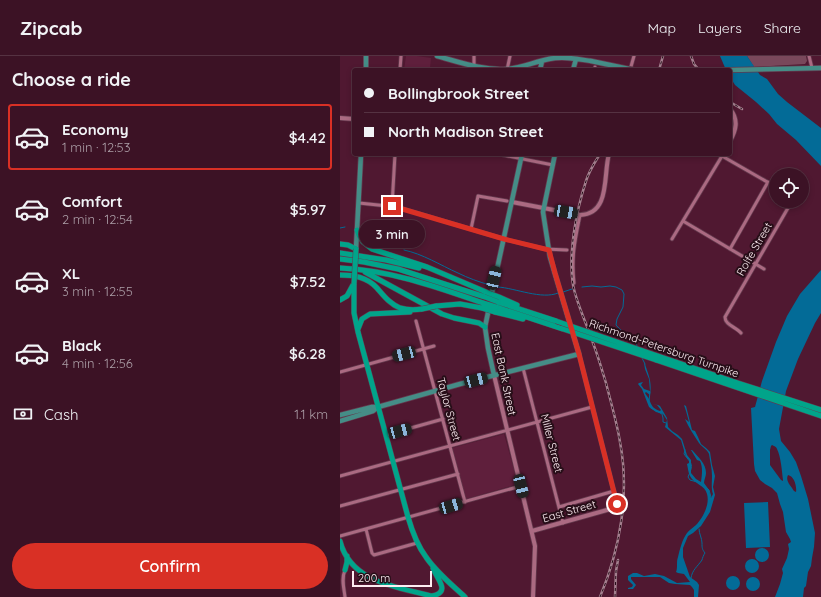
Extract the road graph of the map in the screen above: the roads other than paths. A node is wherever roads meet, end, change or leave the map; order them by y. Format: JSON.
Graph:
{"nodes":[{"id":1,"x":366,"y":56,"type":"edge"},
{"id":2,"x":401,"y":56,"type":"edge"},
{"id":3,"x":437,"y":56,"type":"edge"},
{"id":4,"x":474,"y":56,"type":"edge"},
{"id":5,"x":510,"y":56,"type":"edge"},
{"id":6,"x":634,"y":56,"type":"edge"},
{"id":7,"x":809,"y":56,"type":"edge"},
{"id":8,"x":576,"y":57,"type":"edge"},
{"id":9,"x":542,"y":58,"type":"edge"},
{"id":10,"x":474,"y":65,"type":"junction"},
{"id":11,"x":366,"y":68,"type":"edge"},
{"id":12,"x":400,"y":68,"type":"edge"},
{"id":13,"x":484,"y":68,"type":"edge"},
{"id":14,"x":507,"y":68,"type":"edge"},
{"id":15,"x":514,"y":68,"type":"edge"},
{"id":16,"x":540,"y":68,"type":"edge"},
{"id":17,"x":573,"y":68,"type":"edge"},
{"id":18,"x":624,"y":68,"type":"edge"},
{"id":19,"x":631,"y":68,"type":"edge"},
{"id":20,"x":812,"y":68,"type":"junction"},
{"id":21,"x":821,"y":68,"type":"edge"},
{"id":22,"x":732,"y":70,"type":"edge"},
{"id":23,"x":732,"y":112,"type":"edge"},
{"id":24,"x":340,"y":118,"type":"edge"},
{"id":25,"x":352,"y":119,"type":"edge"},
{"id":26,"x":732,"y":136,"type":"edge"},
{"id":27,"x":361,"y":156,"type":"edge"},
{"id":28,"x":395,"y":156,"type":"edge"},
{"id":29,"x":521,"y":156,"type":"edge"},
{"id":30,"x":555,"y":156,"type":"edge"},
{"id":31,"x":609,"y":156,"type":"edge"},
{"id":32,"x":720,"y":156,"type":"edge"},
{"id":33,"x":723,"y":156,"type":"edge"},
{"id":34,"x":553,"y":165,"type":"junction"},
{"id":35,"x":768,"y":182,"type":"joint"},
{"id":36,"x":509,"y":202,"type":"junction"},
{"id":37,"x":359,"y":203,"type":"junction"},
{"id":38,"x":392,"y":206,"type":"junction"},
{"id":39,"x":544,"y":208,"type":"junction"},
{"id":40,"x":787,"y":208,"type":"edge"},
{"id":41,"x":580,"y":215,"type":"junction"},
{"id":42,"x":683,"y":221,"type":"junction"},
{"id":43,"x":470,"y":229,"type":"junction"},
{"id":44,"x":357,"y":230,"type":"junction"},
{"id":45,"x":504,"y":239,"type":"junction"},
{"id":46,"x":672,"y":239,"type":"dead end"},
{"id":47,"x":341,"y":244,"type":"edge"},
{"id":48,"x":356,"y":249,"type":"junction"},
{"id":49,"x":730,"y":249,"type":"junction"},
{"id":50,"x":549,"y":250,"type":"junction"},
{"id":51,"x":567,"y":250,"type":"dead end"},
{"id":52,"x":340,"y":253,"type":"edge"},
{"id":53,"x":340,"y":259,"type":"edge"},
{"id":54,"x":755,"y":264,"type":"junction"},
{"id":55,"x":340,"y":268,"type":"edge"},
{"id":56,"x":360,"y":269,"type":"junction"},
{"id":57,"x":764,"y":269,"type":"dead end"},
{"id":58,"x":340,"y":275,"type":"edge"},
{"id":59,"x":453,"y":278,"type":"junction"},
{"id":60,"x":574,"y":283,"type":"dead end"},
{"id":61,"x":354,"y":284,"type":"junction"},
{"id":62,"x":340,"y":300,"type":"edge"},
{"id":63,"x":484,"y":300,"type":"junction"},
{"id":64,"x":497,"y":304,"type":"junction"},
{"id":65,"x":422,"y":309,"type":"junction"},
{"id":66,"x":416,"y":321,"type":"dead end"},
{"id":67,"x":555,"y":324,"type":"junction"},
{"id":68,"x":485,"y":327,"type":"junction"},
{"id":69,"x":358,"y":332,"type":"junction"},
{"id":70,"x":741,"y":333,"type":"dead end"},
{"id":71,"x":434,"y":346,"type":"dead end"},
{"id":72,"x":424,"y":349,"type":"junction"},
{"id":73,"x":579,"y":354,"type":"junction"},
{"id":74,"x":657,"y":358,"type":"junction"},
{"id":75,"x":367,"y":365,"type":"junction"},
{"id":76,"x":523,"y":368,"type":"junction"},
{"id":77,"x":340,"y":372,"type":"edge"},
{"id":78,"x":494,"y":375,"type":"junction"},
{"id":79,"x":435,"y":391,"type":"junction"},
{"id":80,"x":378,"y":407,"type":"junction"},
{"id":81,"x":592,"y":407,"type":"junction"},
{"id":82,"x":821,"y":410,"type":"edge"},
{"id":83,"x":340,"y":415,"type":"edge"},
{"id":84,"x":821,"y":416,"type":"edge"},
{"id":85,"x":443,"y":419,"type":"junction"},
{"id":86,"x":340,"y":421,"type":"edge"},
{"id":87,"x":538,"y":422,"type":"junction"},
{"id":88,"x":507,"y":430,"type":"junction"},
{"id":89,"x":386,"y":435,"type":"junction"},
{"id":90,"x":450,"y":446,"type":"junction"},
{"id":91,"x":393,"y":461,"type":"junction"},
{"id":92,"x":458,"y":474,"type":"junction"},
{"id":93,"x":340,"y":476,"type":"edge"},
{"id":94,"x":521,"y":486,"type":"junction"},
{"id":95,"x":401,"y":489,"type":"junction"},
{"id":96,"x":614,"y":491,"type":"junction"},
{"id":97,"x":465,"y":502,"type":"junction"},
{"id":98,"x":340,"y":506,"type":"edge"},
{"id":99,"x":559,"y":507,"type":"junction"},
{"id":100,"x":408,"y":517,"type":"junction"},
{"id":101,"x":563,"y":522,"type":"junction"},
{"id":102,"x":366,"y":529,"type":"junction"},
{"id":103,"x":532,"y":531,"type":"junction"},
{"id":104,"x":340,"y":536,"type":"edge"},
{"id":105,"x":340,"y":541,"type":"edge"},
{"id":106,"x":418,"y":543,"type":"junction"},
{"id":107,"x":347,"y":556,"type":"junction"},
{"id":108,"x":433,"y":566,"type":"junction"},
{"id":109,"x":357,"y":568,"type":"junction"},
{"id":110,"x":345,"y":570,"type":"junction"},
{"id":111,"x":342,"y":591,"type":"edge"},
{"id":112,"x":433,"y":596,"type":"edge"},
{"id":113,"x":345,"y":597,"type":"edge"},
{"id":114,"x":465,"y":597,"type":"edge"},
{"id":115,"x":533,"y":597,"type":"edge"}],
"edges":[{"from":1,"to":11,"type":"main road"},
{"from":2,"to":12,"type":"street"},
{"from":3,"to":10,"type":"main road"},
{"from":4,"to":10,"type":"street"},
{"from":5,"to":14,"type":"street"},
{"from":6,"to":19,"type":"street"},
{"from":7,"to":20,"type":"street"},
{"from":8,"to":9,"type":"main road"},
{"from":8,"to":17,"type":"main road"},
{"from":8,"to":18,"type":"main road","bridge":true},
{"from":9,"to":15,"type":"main road"},
{"from":9,"to":16,"type":"main road"},
{"from":10,"to":13,"type":"main road"},
{"from":20,"to":21,"type":"main road"},
{"from":20,"to":22,"type":"main road"},
{"from":23,"to":26,"type":"street"},
{"from":24,"to":25,"type":"street"},
{"from":27,"to":37,"type":"main road"},
{"from":28,"to":38,"type":"street"},
{"from":29,"to":34,"type":"street"},
{"from":29,"to":36,"type":"main road","name":"East Bank Street"},
{"from":30,"to":34,"type":"main road"},
{"from":31,"to":41,"type":"street"},
{"from":32,"to":42,"type":"street"},
{"from":33,"to":35,"type":"street"},
{"from":34,"to":39,"type":"main road"},
{"from":35,"to":49,"type":"street"},
{"from":36,"to":39,"type":"street"},
{"from":36,"to":43,"type":"street"},
{"from":36,"to":45,"type":"main road","name":"East Bank Street"},
{"from":37,"to":38,"type":"street"},
{"from":37,"to":44,"type":"main road"},
{"from":38,"to":43,"type":"street"},
{"from":39,"to":41,"type":"street"},
{"from":39,"to":50,"type":"main road"},
{"from":40,"to":54,"type":"street","name":"Rolfe Street"},
{"from":41,"to":60,"type":"street"},
{"from":42,"to":46,"type":"street"},
{"from":42,"to":49,"type":"street"},
{"from":43,"to":45,"type":"street"},
{"from":44,"to":48,"type":"main road"},
{"from":44,"to":59,"type":"highway"},
{"from":45,"to":50,"type":"street"},
{"from":45,"to":68,"type":"main road","name":"East Bank Street"},
{"from":47,"to":48,"type":"highway"},
{"from":48,"to":61,"type":"highway","bridge":true},
{"from":49,"to":54,"type":"street"},
{"from":50,"to":51,"type":"street"},
{"from":50,"to":73,"type":"main road"},
{"from":52,"to":59,"type":"highway"},
{"from":53,"to":63,"type":"highway","name":"Richmond-Petersburg Turnpike"},
{"from":54,"to":57,"type":"street"},
{"from":54,"to":70,"type":"street","name":"Rolfe Street"},
{"from":55,"to":56,"type":"highway","name":"Richmond-Petersburg Turnpike"},
{"from":56,"to":63,"type":"highway","name":"Richmond-Petersburg Turnpike"},
{"from":56,"to":68,"type":"highway"},
{"from":58,"to":65,"type":"highway"},
{"from":59,"to":63,"type":"highway"},
{"from":61,"to":62,"type":"highway"},
{"from":61,"to":69,"type":"highway"},
{"from":63,"to":64,"type":"highway","name":"Richmond-Petersburg Turnpike","bridge":true},
{"from":63,"to":64,"type":"highway","bridge":true},
{"from":63,"to":65,"type":"highway","bridge":true},
{"from":64,"to":67,"type":"highway","name":"Richmond-Petersburg Turnpike"},
{"from":64,"to":67,"type":"highway","name":"Richmond-Petersburg Turnpike"},
{"from":65,"to":69,"type":"highway"},
{"from":66,"to":72,"type":"street","name":"Taylor Street"},
{"from":67,"to":74,"type":"highway","name":"Richmond-Petersburg Turnpike","bridge":true},
{"from":67,"to":74,"type":"highway","name":"Richmond-Petersburg Turnpike","bridge":true},
{"from":68,"to":78,"type":"main road","name":"East Bank Street"},
{"from":69,"to":75,"type":"highway"},
{"from":71,"to":72,"type":"street"},
{"from":72,"to":75,"type":"street"},
{"from":72,"to":79,"type":"street","name":"Taylor Street"},
{"from":73,"to":76,"type":"main road"},
{"from":73,"to":81,"type":"street"},
{"from":74,"to":82,"type":"highway","name":"Richmond-Petersburg Turnpike"},
{"from":74,"to":84,"type":"highway","name":"Richmond-Petersburg Turnpike"},
{"from":75,"to":77,"type":"street"},
{"from":75,"to":80,"type":"highway"},
{"from":76,"to":78,"type":"main road"},
{"from":76,"to":87,"type":"street","name":"Miller Street"},
{"from":78,"to":79,"type":"main road"},
{"from":78,"to":88,"type":"street","name":"East Bank Street"},
{"from":79,"to":80,"type":"main road"},
{"from":79,"to":85,"type":"street","name":"Taylor Street"},
{"from":80,"to":83,"type":"main road"},
{"from":80,"to":86,"type":"main road"},
{"from":80,"to":89,"type":"highway"},
{"from":81,"to":87,"type":"street"},
{"from":81,"to":96,"type":"street"},
{"from":85,"to":89,"type":"street"},
{"from":85,"to":90,"type":"street","name":"Taylor Street"},
{"from":87,"to":88,"type":"street"},
{"from":87,"to":99,"type":"street","name":"Miller Street"},
{"from":88,"to":90,"type":"street"},
{"from":88,"to":94,"type":"street","name":"East Bank Street"},
{"from":89,"to":91,"type":"highway"},
{"from":90,"to":91,"type":"street"},
{"from":90,"to":92,"type":"street","name":"Taylor Street"},
{"from":91,"to":93,"type":"street"},
{"from":91,"to":95,"type":"highway"},
{"from":92,"to":95,"type":"street"},
{"from":92,"to":97,"type":"street","name":"Taylor Street"},
{"from":94,"to":97,"type":"street"},
{"from":94,"to":103,"type":"street","name":"East Bank Street"},
{"from":95,"to":98,"type":"street"},
{"from":95,"to":100,"type":"highway"},
{"from":96,"to":99,"type":"street"},
{"from":96,"to":101,"type":"street","name":"East Street"},
{"from":97,"to":100,"type":"street"},
{"from":99,"to":101,"type":"street","name":"Miller Street"},
{"from":100,"to":102,"type":"street"},
{"from":100,"to":106,"type":"highway"},
{"from":101,"to":103,"type":"street","name":"East Street"},
{"from":102,"to":104,"type":"street"},
{"from":102,"to":106,"type":"street"},
{"from":103,"to":115,"type":"street","name":"East Bank Street"},
{"from":105,"to":107,"type":"highway"},
{"from":106,"to":108,"type":"highway"},
{"from":107,"to":109,"type":"highway"},
{"from":107,"to":110,"type":"highway"},
{"from":108,"to":112,"type":"highway"},
{"from":108,"to":114,"type":"highway"},
{"from":109,"to":110,"type":"highway"},
{"from":109,"to":112,"type":"highway"},
{"from":110,"to":111,"type":"street"},
{"from":111,"to":113,"type":"street"}]}
